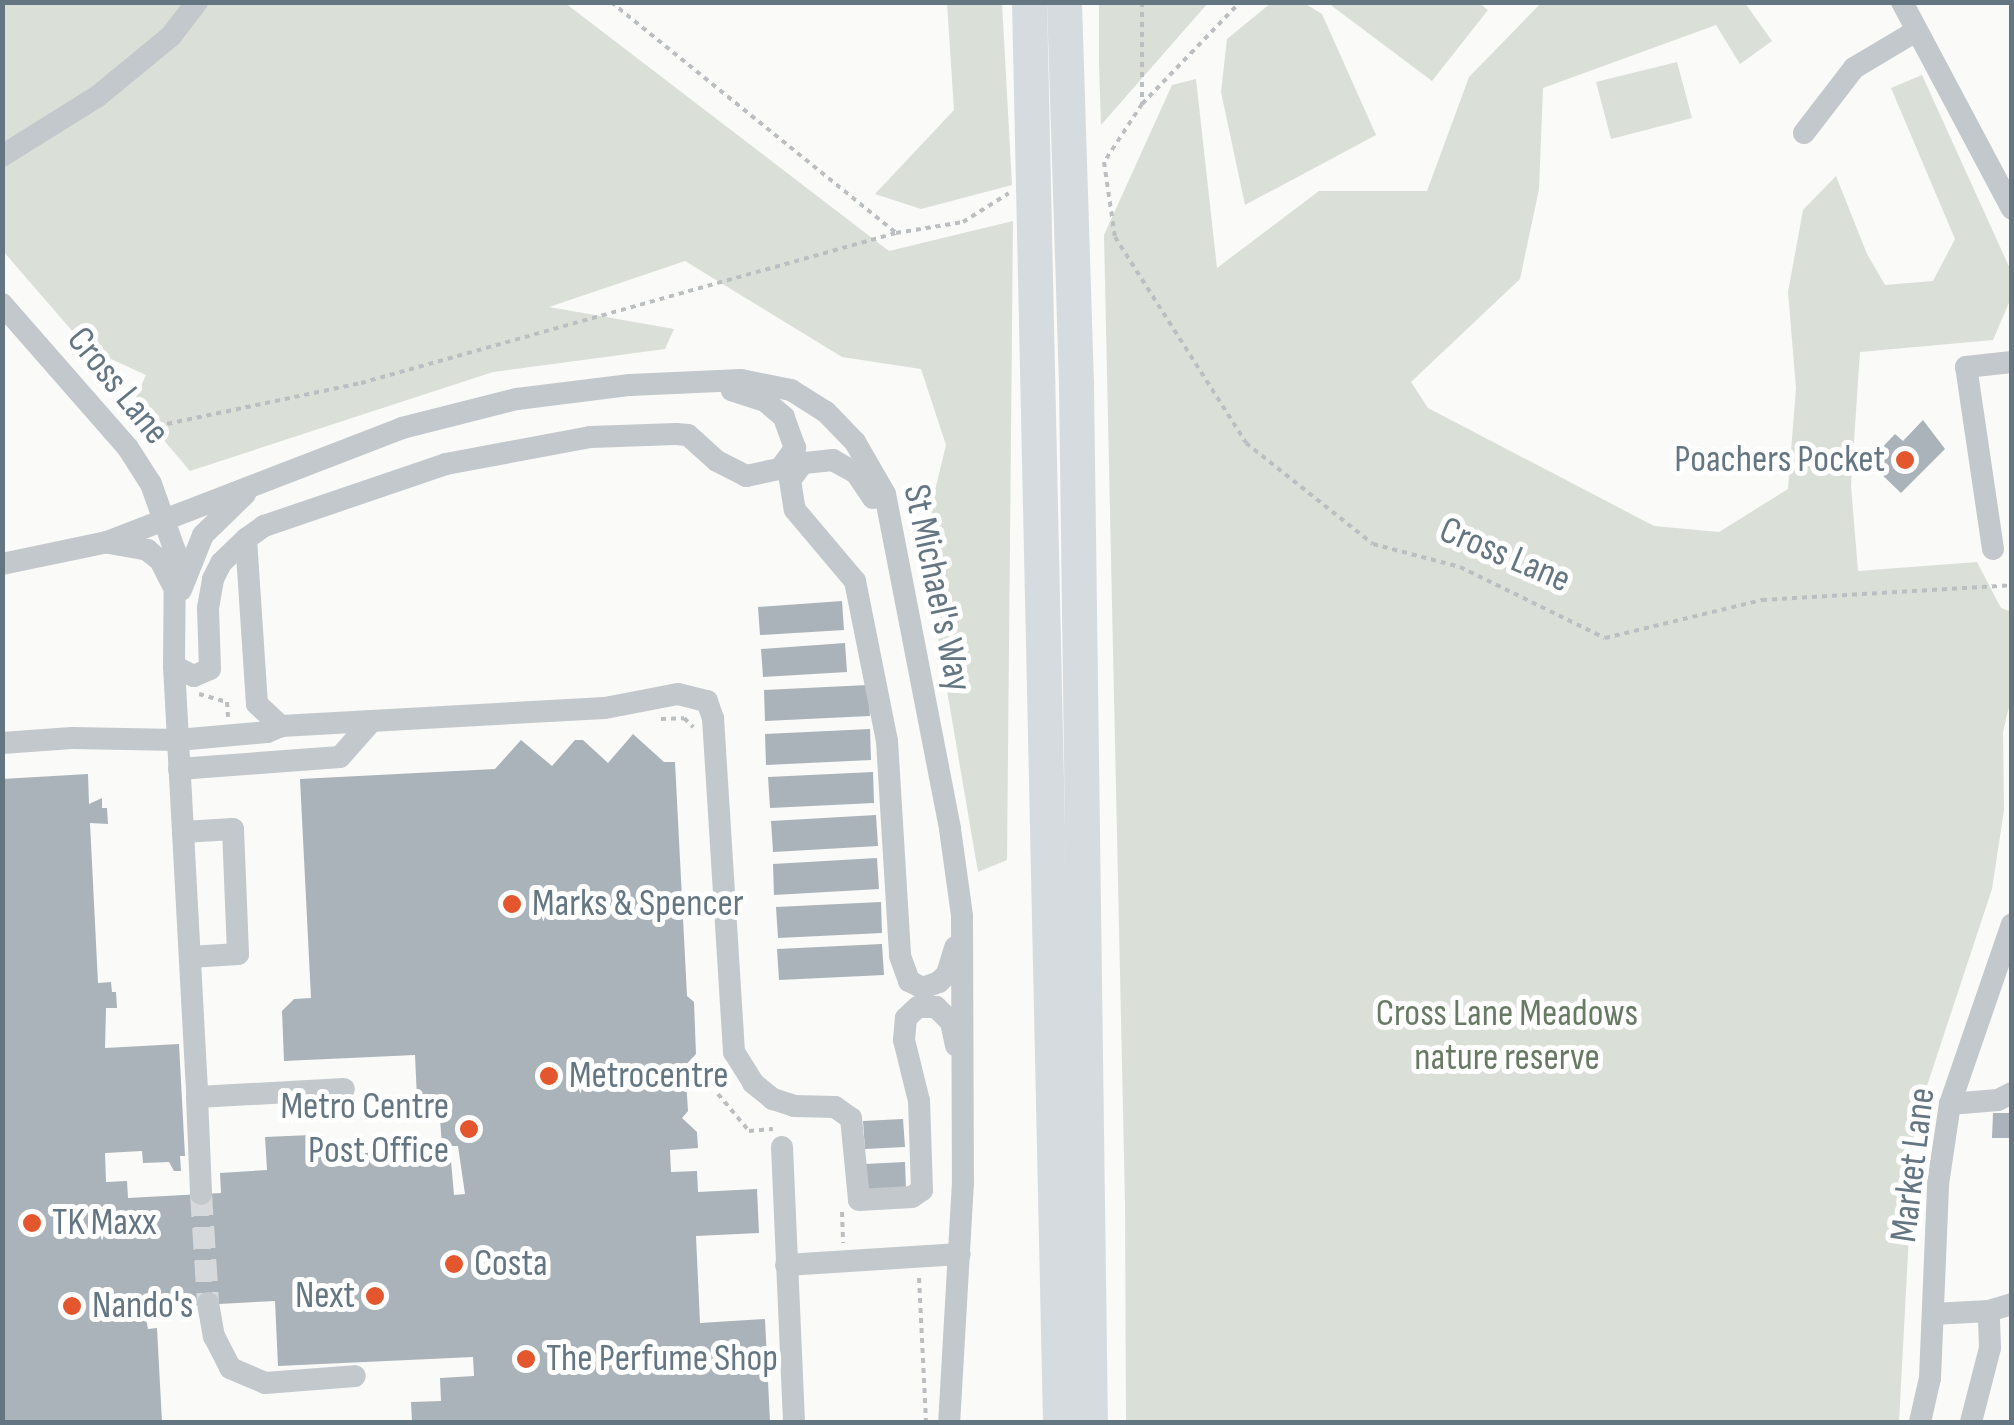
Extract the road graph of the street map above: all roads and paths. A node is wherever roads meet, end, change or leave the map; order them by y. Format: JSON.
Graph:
{"nodes":[{"id":1,"x":196,"y":2,"type":"edge"},
{"id":2,"x":612,"y":2,"type":"edge"},
{"id":3,"x":1029,"y":2,"type":"edge"},
{"id":4,"x":1064,"y":2,"type":"edge"},
{"id":5,"x":1142,"y":2,"type":"edge"},
{"id":6,"x":1240,"y":2,"type":"edge"},
{"id":7,"x":1902,"y":2,"type":"edge"},
{"id":8,"x":1916,"y":31,"type":"junction"},
{"id":9,"x":1142,"y":104,"type":"junction"},
{"id":10,"x":1804,"y":134,"type":"dead end"},
{"id":11,"x":2,"y":156,"type":"edge"},
{"id":12,"x":1012,"y":190,"type":"dead end"},
{"id":13,"x":2012,"y":209,"type":"edge"},
{"id":14,"x":896,"y":234,"type":"junction"},
{"id":15,"x":2,"y":304,"type":"edge"},
{"id":16,"x":2012,"y":362,"type":"edge"},
{"id":17,"x":708,"y":381,"type":"junction"},
{"id":18,"x":120,"y":438,"type":"junction"},
{"id":19,"x":716,"y":461,"type":"junction"},
{"id":20,"x":253,"y":486,"type":"junction"},
{"id":21,"x":802,"y":519,"type":"junction"},
{"id":22,"x":166,"y":520,"type":"junction"},
{"id":23,"x":246,"y":538,"type":"junction"},
{"id":24,"x":106,"y":542,"type":"junction"},
{"id":25,"x":1993,"y":549,"type":"dead end"},
{"id":26,"x":34,"y":558,"type":"junction"},
{"id":27,"x":2,"y":564,"type":"edge"},
{"id":28,"x":900,"y":572,"type":"junction"},
{"id":29,"x":2,"y":574,"type":"edge"},
{"id":30,"x":2012,"y":585,"type":"edge"},
{"id":31,"x":177,"y":598,"type":"junction"},
{"id":32,"x":174,"y":666,"type":"junction"},
{"id":33,"x":257,"y":704,"type":"junction"},
{"id":34,"x":644,"y":720,"type":"dead end"},
{"id":35,"x":370,"y":723,"type":"junction"},
{"id":36,"x":281,"y":726,"type":"junction"},
{"id":37,"x":693,"y":728,"type":"dead end"},
{"id":38,"x":230,"y":734,"type":"junction"},
{"id":39,"x":178,"y":740,"type":"junction"},
{"id":40,"x":2,"y":743,"type":"edge"},
{"id":41,"x":223,"y":766,"type":"junction"},
{"id":42,"x":179,"y":770,"type":"junction"},
{"id":43,"x":183,"y":832,"type":"junction"},
{"id":44,"x":962,"y":916,"type":"junction"},
{"id":45,"x":2012,"y":924,"type":"edge"},
{"id":46,"x":190,"y":956,"type":"junction"},
{"id":47,"x":900,"y":956,"type":"junction"},
{"id":48,"x":2002,"y":984,"type":"edge"},
{"id":49,"x":904,"y":1024,"type":"junction"},
{"id":50,"x":717,"y":1056,"type":"dead end"},
{"id":51,"x":344,"y":1089,"type":"dead end"},
{"id":52,"x":2012,"y":1093,"type":"edge"},
{"id":53,"x":197,"y":1098,"type":"junction"},
{"id":54,"x":1950,"y":1104,"type":"junction"},
{"id":55,"x":964,"y":1108,"type":"junction"},
{"id":56,"x":783,"y":1138,"type":"joint"},
{"id":57,"x":201,"y":1194,"type":"tunnel mouth"},
{"id":58,"x":841,"y":1201,"type":"dead end"},
{"id":59,"x":960,"y":1254,"type":"junction"},
{"id":60,"x":841,"y":1261,"type":"junction"},
{"id":61,"x":786,"y":1265,"type":"junction"},
{"id":62,"x":919,"y":1270,"type":"dead end"},
{"id":63,"x":1089,"y":1280,"type":"junction"},
{"id":64,"x":208,"y":1303,"type":"tunnel mouth"},
{"id":65,"x":2000,"y":1308,"type":"edge"},
{"id":66,"x":1933,"y":1314,"type":"junction"},
{"id":67,"x":355,"y":1376,"type":"dead end"},
{"id":68,"x":794,"y":1422,"type":"edge"},
{"id":69,"x":926,"y":1422,"type":"edge"},
{"id":70,"x":950,"y":1422,"type":"edge"},
{"id":71,"x":1058,"y":1422,"type":"edge"},
{"id":72,"x":1090,"y":1422,"type":"edge"},
{"id":73,"x":1108,"y":1422,"type":"edge"},
{"id":74,"x":1920,"y":1422,"type":"edge"},
{"id":75,"x":1972,"y":1422,"type":"edge"}],
"edges":[{"from":1,"to":11,"type":"street"},
{"from":2,"to":14,"type":"path"},
{"from":3,"to":71,"type":"highway"},
{"from":4,"to":63,"type":"highway"},
{"from":5,"to":9,"type":"path"},
{"from":6,"to":9,"type":"path"},
{"from":7,"to":8,"type":"street"},
{"from":8,"to":10,"type":"street"},
{"from":8,"to":13,"type":"street"},
{"from":9,"to":30,"type":"path","name":"Cross Lane"},
{"from":12,"to":14,"type":"path"},
{"from":14,"to":18,"type":"path"},
{"from":15,"to":18,"type":"street","name":"Cross Lane"},
{"from":16,"to":25,"type":"street"},
{"from":17,"to":19,"type":"street"},
{"from":17,"to":20,"type":"street","name":"St Michael's Way"},
{"from":17,"to":28,"type":"street","name":"St Michael's Way"},
{"from":18,"to":22,"type":"street","name":"Cross Lane"},
{"from":19,"to":21,"type":"street"},
{"from":19,"to":23,"type":"street"},
{"from":20,"to":22,"type":"street","name":"St Michael's Way"},
{"from":20,"to":31,"type":"street"},
{"from":21,"to":28,"type":"street"},
{"from":21,"to":47,"type":"street"},
{"from":22,"to":24,"type":"street","name":"St Michael's Way"},
{"from":22,"to":31,"type":"street","name":"Cross Lane"},
{"from":23,"to":32,"type":"street"},
{"from":23,"to":33,"type":"street"},
{"from":24,"to":26,"type":"street","name":"St Michael's Way"},
{"from":24,"to":31,"type":"street"},
{"from":26,"to":27,"type":"street"},
{"from":26,"to":29,"type":"street"},
{"from":28,"to":44,"type":"street","name":"St Michael's Way"},
{"from":31,"to":32,"type":"street"},
{"from":32,"to":39,"type":"street"},
{"from":33,"to":36,"type":"street"},
{"from":33,"to":38,"type":"street"},
{"from":34,"to":37,"type":"path"},
{"from":35,"to":36,"type":"street"},
{"from":35,"to":41,"type":"street"},
{"from":35,"to":49,"type":"street"},
{"from":36,"to":38,"type":"street"},
{"from":38,"to":39,"type":"street"},
{"from":38,"to":41,"type":"street"},
{"from":39,"to":40,"type":"street"},
{"from":39,"to":42,"type":"street"},
{"from":41,"to":42,"type":"street"},
{"from":42,"to":43,"type":"street"},
{"from":43,"to":46,"type":"street"},
{"from":43,"to":46,"type":"street"},
{"from":44,"to":47,"type":"street"},
{"from":44,"to":55,"type":"street","name":"St Michael's Way"},
{"from":45,"to":48,"type":"street","name":"Market Lane"},
{"from":46,"to":53,"type":"street"},
{"from":47,"to":49,"type":"street"},
{"from":48,"to":54,"type":"street","name":"Market Lane"},
{"from":49,"to":55,"type":"street"},
{"from":50,"to":56,"type":"path"},
{"from":51,"to":53,"type":"street"},
{"from":52,"to":54,"type":"street"},
{"from":53,"to":57,"type":"street"},
{"from":54,"to":66,"type":"street","name":"Market Lane"},
{"from":55,"to":59,"type":"street","name":"St Michael's Way"},
{"from":56,"to":61,"type":"street"},
{"from":58,"to":60,"type":"path"},
{"from":59,"to":60,"type":"street"},
{"from":59,"to":70,"type":"street","name":"St Michael's Way"},
{"from":60,"to":61,"type":"street"},
{"from":61,"to":68,"type":"street"},
{"from":62,"to":69,"type":"path"},
{"from":63,"to":72,"type":"highway"},
{"from":63,"to":73,"type":"highway"},
{"from":64,"to":67,"type":"street"},
{"from":65,"to":66,"type":"street"},
{"from":65,"to":75,"type":"street"},
{"from":66,"to":74,"type":"street","name":"Market Lane"}]}
